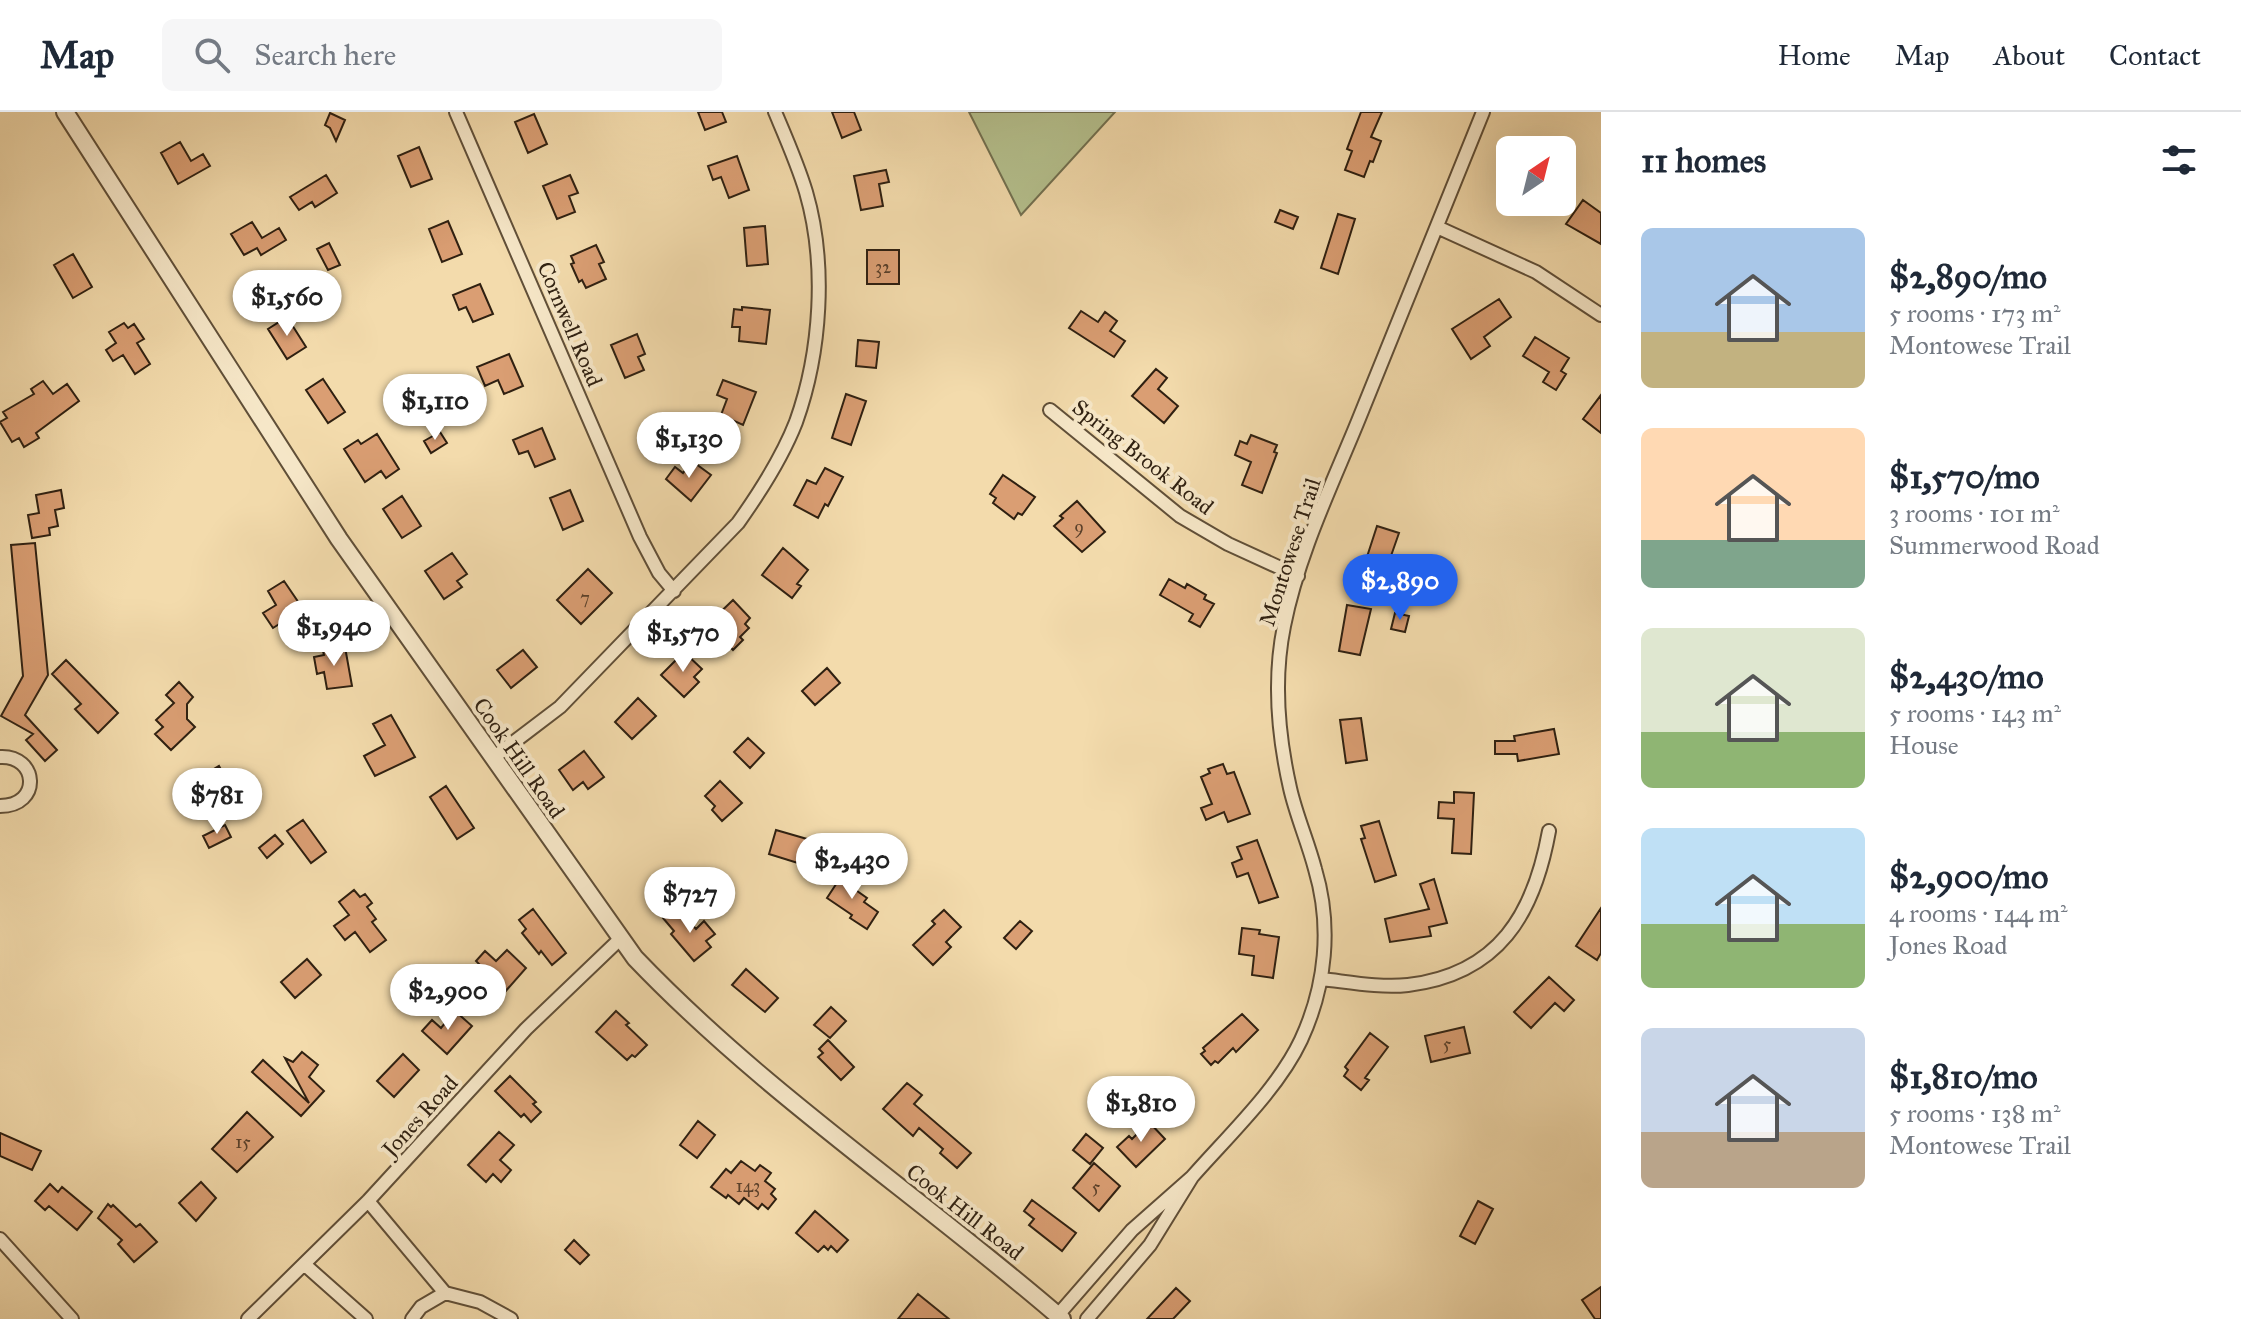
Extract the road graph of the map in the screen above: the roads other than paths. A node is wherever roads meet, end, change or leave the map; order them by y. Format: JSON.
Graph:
{"nodes":[{"id":1,"x":65,"y":112,"type":"edge"},
{"id":2,"x":456,"y":112,"type":"edge"},
{"id":3,"x":775,"y":112,"type":"edge"},
{"id":4,"x":1483,"y":112,"type":"edge"},
{"id":5,"x":1437,"y":227,"type":"junction"},
{"id":6,"x":1601,"y":315,"type":"edge"},
{"id":7,"x":1050,"y":410,"type":"dead end"},
{"id":8,"x":1298,"y":576,"type":"junction"},
{"id":9,"x":674,"y":591,"type":"junction"},
{"id":10,"x":0,"y":757,"type":"edge"},
{"id":11,"x":493,"y":758,"type":"junction"},
{"id":12,"x":0,"y":806,"type":"edge"},
{"id":13,"x":1549,"y":831,"type":"dead end"},
{"id":14,"x":620,"y":939,"type":"junction"},
{"id":15,"x":1322,"y":979,"type":"junction"},
{"id":16,"x":1192,"y":1177,"type":"junction"},
{"id":17,"x":368,"y":1201,"type":"junction"},
{"id":18,"x":0,"y":1239,"type":"edge"},
{"id":19,"x":304,"y":1264,"type":"junction"},
{"id":20,"x":445,"y":1293,"type":"junction"},
{"id":21,"x":1060,"y":1317,"type":"edge"},
{"id":22,"x":72,"y":1319,"type":"edge"},
{"id":23,"x":248,"y":1319,"type":"edge"},
{"id":24,"x":366,"y":1319,"type":"edge"},
{"id":25,"x":412,"y":1319,"type":"edge"},
{"id":26,"x":511,"y":1319,"type":"edge"},
{"id":27,"x":1087,"y":1319,"type":"edge"}],
"edges":[{"from":1,"to":11,"type":"street","name":"Cook Hill Road"},
{"from":2,"to":9,"type":"street","name":"Cornwell Road"},
{"from":3,"to":9,"type":"street"},
{"from":4,"to":5,"type":"street","name":"Montowese Trail"},
{"from":5,"to":6,"type":"street"},
{"from":5,"to":8,"type":"street","name":"Montowese Trail"},
{"from":7,"to":8,"type":"street","name":"Spring Brook Road"},
{"from":8,"to":15,"type":"street","name":"Montowese Trail"},
{"from":9,"to":11,"type":"street"},
{"from":10,"to":12,"type":"street"},
{"from":11,"to":14,"type":"street","name":"Cook Hill Road"},
{"from":13,"to":15,"type":"street"},
{"from":14,"to":17,"type":"street","name":"Jones Road"},
{"from":14,"to":21,"type":"street","name":"Cook Hill Road"},
{"from":15,"to":16,"type":"street","name":"Montowese Trail"},
{"from":16,"to":21,"type":"street","name":"Montowese Trail"},
{"from":16,"to":27,"type":"street","name":"Montowese Trail"},
{"from":17,"to":19,"type":"street","name":"Jones Road"},
{"from":17,"to":20,"type":"street"},
{"from":18,"to":22,"type":"street"},
{"from":19,"to":23,"type":"street","name":"Jones Road"},
{"from":19,"to":24,"type":"street"},
{"from":20,"to":25,"type":"street"},
{"from":20,"to":26,"type":"street"}]}
